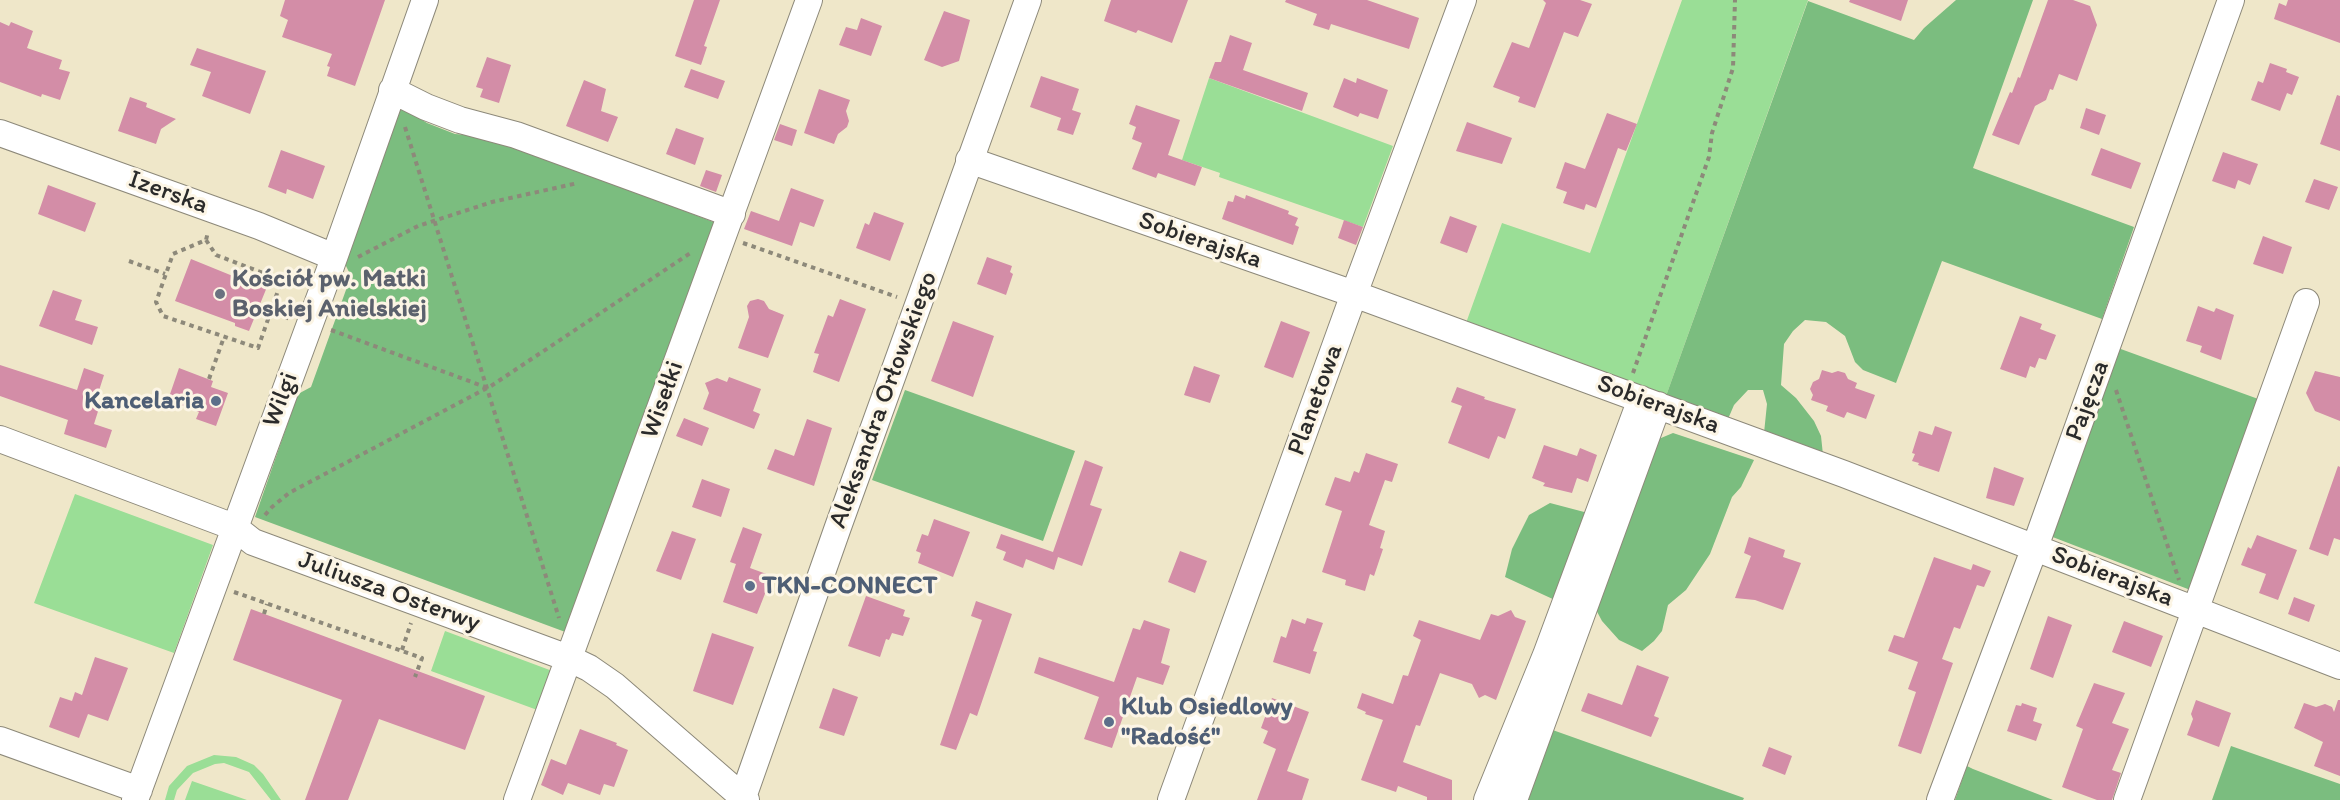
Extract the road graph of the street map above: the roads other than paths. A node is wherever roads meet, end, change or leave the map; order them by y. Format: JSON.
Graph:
{"nodes":[{"id":1,"x":425,"y":0,"type":"edge"},
{"id":2,"x":809,"y":0,"type":"edge"},
{"id":3,"x":1028,"y":0,"type":"edge"},
{"id":4,"x":1462,"y":0,"type":"edge"},
{"id":5,"x":2231,"y":0,"type":"edge"},
{"id":6,"x":392,"y":90,"type":"junction"},
{"id":7,"x":0,"y":133,"type":"edge"},
{"id":8,"x":969,"y":160,"type":"junction"},
{"id":9,"x":728,"y":225,"type":"junction"},
{"id":10,"x":331,"y":264,"type":"junction"},
{"id":11,"x":1354,"y":294,"type":"junction"},
{"id":12,"x":2306,"y":302,"type":"dead end"},
{"id":13,"x":1641,"y":399,"type":"junction"},
{"id":14,"x":0,"y":439,"type":"edge"},
{"id":15,"x":243,"y":535,"type":"junction"},
{"id":16,"x":2035,"y":547,"type":"junction"},
{"id":17,"x":2192,"y":609,"type":"junction"},
{"id":18,"x":572,"y":647,"type":"junction"},
{"id":19,"x":2340,"y":666,"type":"edge"},
{"id":20,"x":0,"y":740,"type":"edge"},
{"id":21,"x":137,"y":795,"type":"edge"},
{"id":22,"x":744,"y":799,"type":"edge"},
{"id":23,"x":517,"y":800,"type":"edge"},
{"id":24,"x":1171,"y":800,"type":"edge"},
{"id":25,"x":1486,"y":800,"type":"edge"},
{"id":26,"x":1514,"y":800,"type":"edge"},
{"id":27,"x":1940,"y":800,"type":"edge"},
{"id":28,"x":2127,"y":800,"type":"edge"}],
"edges":[{"from":1,"to":6,"type":"street","name":"Wilgi"},
{"from":2,"to":9,"type":"street","name":"Wisełki"},
{"from":3,"to":8,"type":"street","name":"Aleksandra Orłowskiego"},
{"from":4,"to":11,"type":"street","name":"Planetowa"},
{"from":5,"to":16,"type":"street","name":"Pajęcza"},
{"from":6,"to":9,"type":"street"},
{"from":6,"to":10,"type":"street","name":"Wilgi"},
{"from":7,"to":10,"type":"street","name":"Izerska"},
{"from":8,"to":11,"type":"street","name":"Sobierajska"},
{"from":8,"to":22,"type":"street","name":"Aleksandra Orłowskiego"},
{"from":9,"to":18,"type":"street","name":"Wisełki"},
{"from":10,"to":15,"type":"street","name":"Wilgi"},
{"from":11,"to":13,"type":"street","name":"Sobierajska"},
{"from":11,"to":24,"type":"street","name":"Planetowa"},
{"from":12,"to":17,"type":"street"},
{"from":13,"to":16,"type":"street","name":"Sobierajska"},
{"from":13,"to":25,"type":"street"},
{"from":13,"to":26,"type":"street"},
{"from":14,"to":15,"type":"street","name":"Juliusza Osterwy"},
{"from":15,"to":18,"type":"street","name":"Juliusza Osterwy"},
{"from":15,"to":21,"type":"street","name":"Wilgi"},
{"from":16,"to":17,"type":"street","name":"Sobierajska"},
{"from":16,"to":27,"type":"street","name":"Pajęcza"},
{"from":17,"to":19,"type":"street","name":"Sobierajska"},
{"from":17,"to":28,"type":"street"},
{"from":18,"to":22,"type":"street","name":"Juliusza Osterwy"},
{"from":18,"to":23,"type":"street","name":"Wisełki"},
{"from":20,"to":21,"type":"street"}]}
